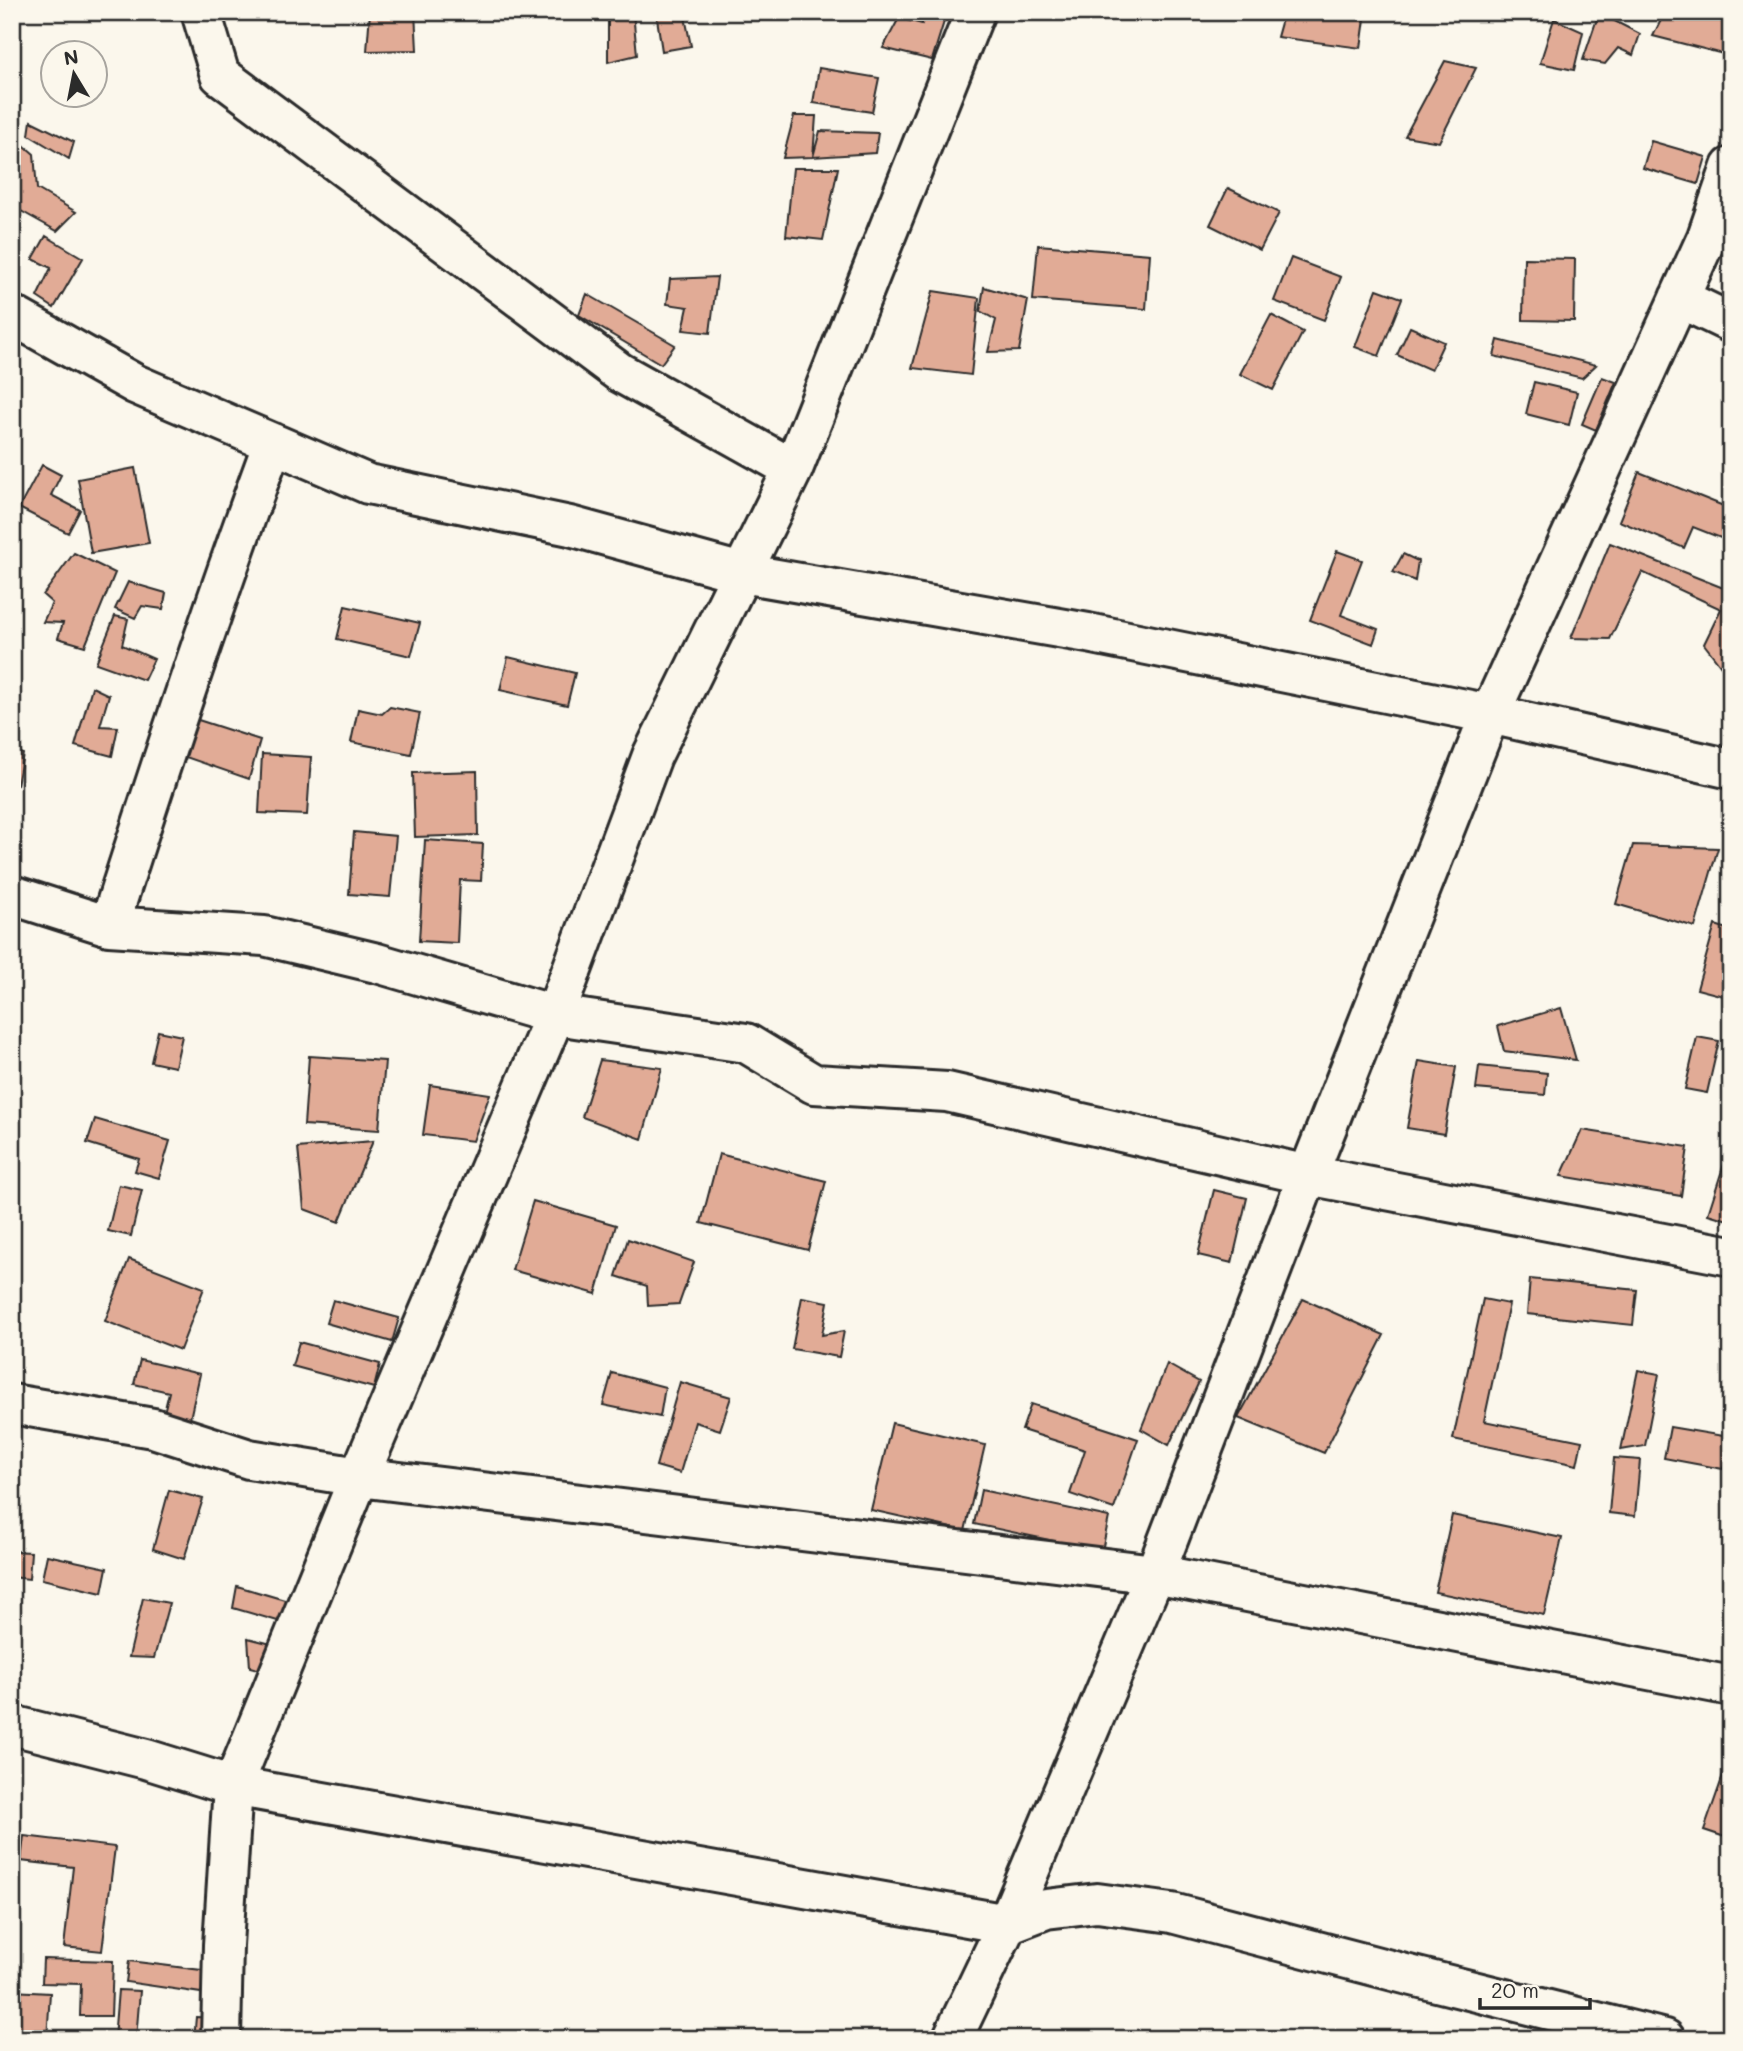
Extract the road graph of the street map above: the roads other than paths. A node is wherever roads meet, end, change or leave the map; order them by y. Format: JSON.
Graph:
{"nodes":[{"id":1,"x":201,"y":12,"type":"edge"},
{"id":2,"x":975,"y":12,"type":"edge"},
{"id":3,"x":1731,"y":167,"type":"edge"},
{"id":4,"x":1679,"y":299,"type":"junction"},
{"id":5,"x":12,"y":315,"type":"edge"},
{"id":6,"x":1731,"y":323,"type":"edge"},
{"id":7,"x":273,"y":443,"type":"junction"},
{"id":8,"x":793,"y":469,"type":"junction"},
{"id":9,"x":742,"y":573,"type":"junction"},
{"id":10,"x":1490,"y":714,"type":"junction"},
{"id":11,"x":1731,"y":769,"type":"edge"},
{"id":12,"x":12,"y":895,"type":"edge"},
{"id":13,"x":109,"y":926,"type":"junction"},
{"id":14,"x":555,"y":1015,"type":"junction"},
{"id":15,"x":1308,"y":1175,"type":"junction"},
{"id":16,"x":1731,"y":1256,"type":"edge"},
{"id":17,"x":12,"y":1404,"type":"edge"},
{"id":18,"x":359,"y":1477,"type":"junction"},
{"id":19,"x":1155,"y":1574,"type":"junction"},
{"id":20,"x":1731,"y":1686,"type":"edge"},
{"id":21,"x":12,"y":1725,"type":"edge"},
{"id":22,"x":233,"y":1786,"type":"junction"},
{"id":23,"x":1007,"y":1924,"type":"junction"},
{"id":24,"x":220,"y":2039,"type":"edge"},
{"id":25,"x":953,"y":2039,"type":"edge"},
{"id":26,"x":1665,"y":2039,"type":"edge"}],
"edges":[{"from":1,"to":8,"type":"street"},
{"from":2,"to":8,"type":"street"},
{"from":3,"to":4,"type":"street"},
{"from":4,"to":6,"type":"street"},
{"from":4,"to":10,"type":"street"},
{"from":5,"to":7,"type":"street"},
{"from":7,"to":9,"type":"street"},
{"from":7,"to":13,"type":"street"},
{"from":8,"to":9,"type":"street"},
{"from":9,"to":10,"type":"street"},
{"from":9,"to":14,"type":"street"},
{"from":10,"to":11,"type":"street"},
{"from":10,"to":15,"type":"street"},
{"from":12,"to":13,"type":"street"},
{"from":13,"to":14,"type":"street"},
{"from":14,"to":15,"type":"street"},
{"from":14,"to":18,"type":"street"},
{"from":15,"to":16,"type":"street"},
{"from":15,"to":19,"type":"street"},
{"from":17,"to":18,"type":"street"},
{"from":18,"to":19,"type":"street"},
{"from":18,"to":22,"type":"street"},
{"from":19,"to":20,"type":"street"},
{"from":19,"to":23,"type":"street"},
{"from":21,"to":22,"type":"street"},
{"from":22,"to":23,"type":"street"},
{"from":22,"to":24,"type":"street"},
{"from":23,"to":25,"type":"street"},
{"from":23,"to":26,"type":"street"}]}
